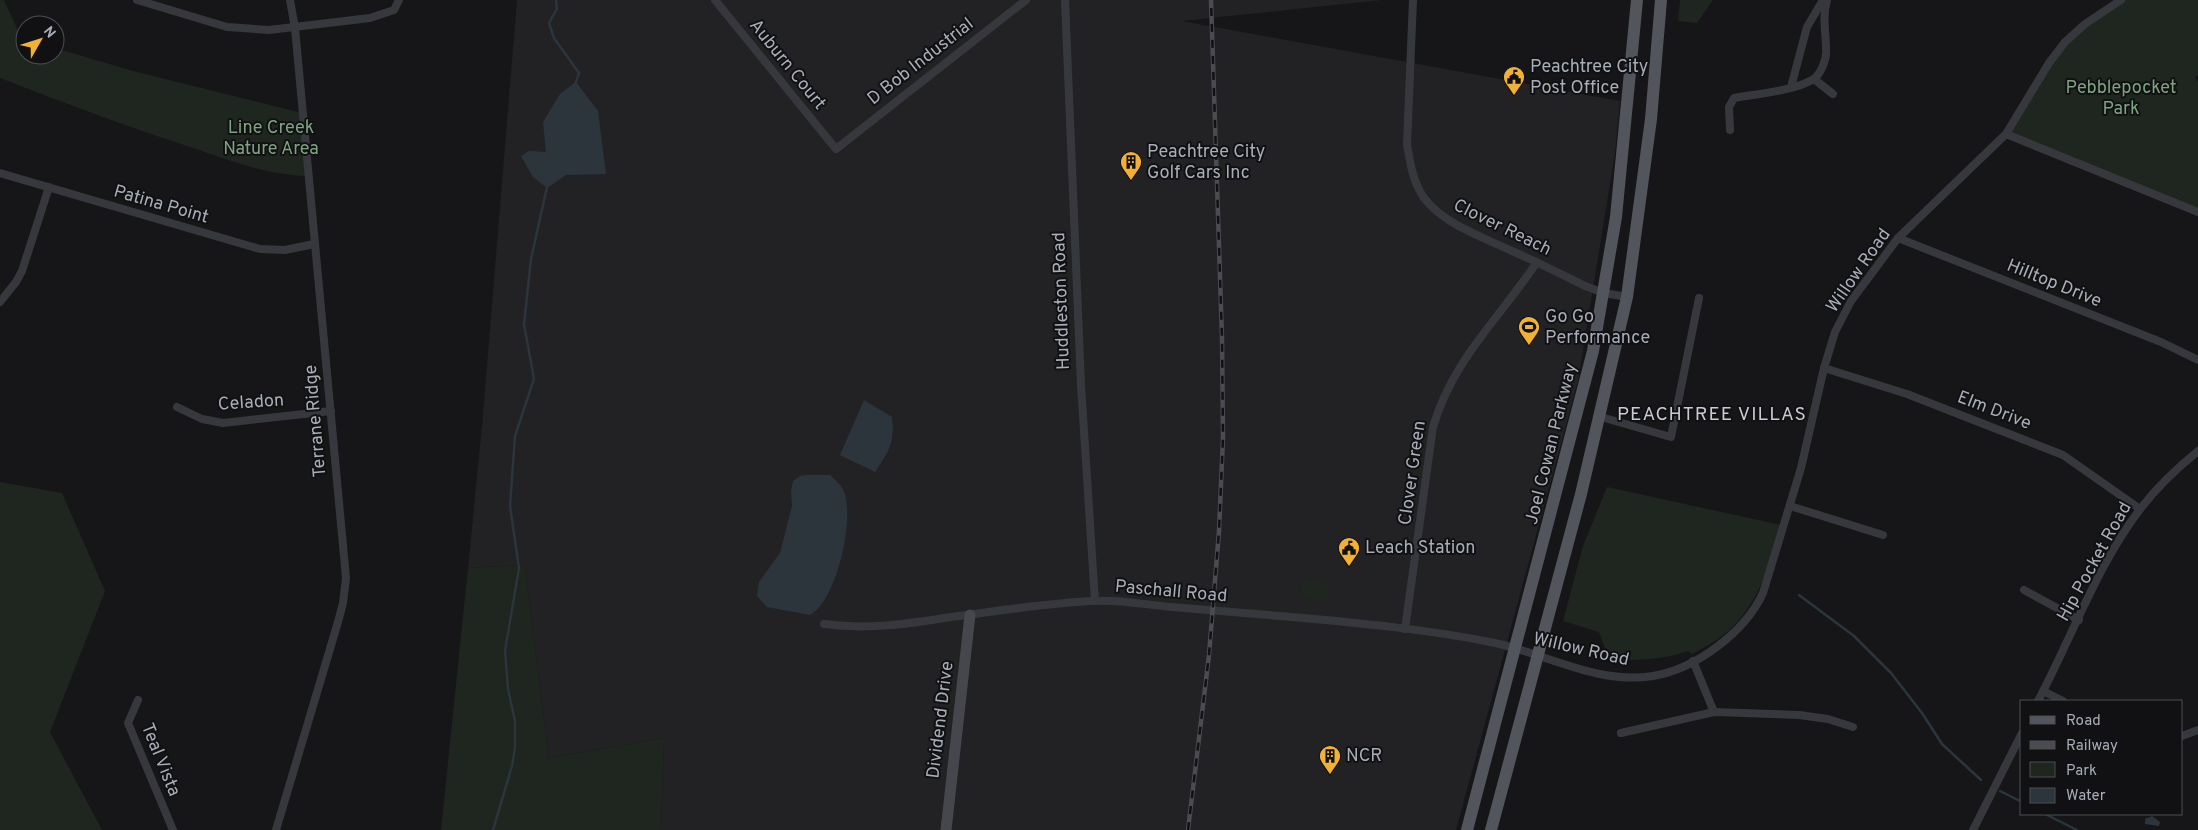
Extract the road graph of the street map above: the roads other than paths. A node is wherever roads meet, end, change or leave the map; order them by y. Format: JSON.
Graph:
{"nodes":[{"id":1,"x":137,"y":0,"type":"edge"},
{"id":2,"x":290,"y":0,"type":"edge"},
{"id":3,"x":399,"y":0,"type":"edge"},
{"id":4,"x":715,"y":0,"type":"edge"},
{"id":5,"x":1026,"y":0,"type":"edge"},
{"id":6,"x":1065,"y":0,"type":"edge"},
{"id":7,"x":1413,"y":0,"type":"edge"},
{"id":8,"x":1637,"y":0,"type":"edge"},
{"id":9,"x":1661,"y":0,"type":"edge"},
{"id":10,"x":1823,"y":0,"type":"edge"},
{"id":11,"x":1827,"y":0,"type":"edge"},
{"id":12,"x":2121,"y":0,"type":"edge"},
{"id":13,"x":295,"y":28,"type":"junction"},
{"id":14,"x":1814,"y":79,"type":"junction"},
{"id":15,"x":1791,"y":87,"type":"junction"},
{"id":16,"x":1832,"y":94,"type":"dead end"},
{"id":17,"x":1730,"y":130,"type":"dead end"},
{"id":18,"x":2006,"y":134,"type":"junction"},
{"id":19,"x":836,"y":150,"type":"joint"},
{"id":20,"x":0,"y":173,"type":"edge"},
{"id":21,"x":49,"y":187,"type":"junction"},
{"id":22,"x":2198,"y":212,"type":"edge"},
{"id":23,"x":1898,"y":238,"type":"junction"},
{"id":24,"x":314,"y":244,"type":"junction"},
{"id":25,"x":1537,"y":262,"type":"junction"},
{"id":26,"x":1604,"y":293,"type":"junction"},
{"id":27,"x":1627,"y":297,"type":"junction"},
{"id":28,"x":1699,"y":298,"type":"dead end"},
{"id":29,"x":0,"y":302,"type":"edge"},
{"id":30,"x":2198,"y":360,"type":"edge"},
{"id":31,"x":1824,"y":368,"type":"junction"},
{"id":32,"x":176,"y":407,"type":"dead end"},
{"id":33,"x":331,"y":411,"type":"junction"},
{"id":34,"x":1601,"y":417,"type":"junction"},
{"id":35,"x":2198,"y":451,"type":"edge"},
{"id":36,"x":1790,"y":506,"type":"junction"},
{"id":37,"x":2140,"y":509,"type":"junction"},
{"id":38,"x":1883,"y":534,"type":"dead end"},
{"id":39,"x":2024,"y":590,"type":"dead end"},
{"id":40,"x":1095,"y":600,"type":"junction"},
{"id":41,"x":970,"y":615,"type":"junction"},
{"id":42,"x":2079,"y":620,"type":"junction"},
{"id":43,"x":824,"y":624,"type":"dead end"},
{"id":44,"x":1405,"y":629,"type":"junction"},
{"id":45,"x":1516,"y":649,"type":"junction"},
{"id":46,"x":1537,"y":656,"type":"junction"},
{"id":47,"x":1692,"y":660,"type":"junction"},
{"id":48,"x":2043,"y":691,"type":"junction"},
{"id":49,"x":138,"y":700,"type":"dead end"},
{"id":50,"x":2038,"y":700,"type":"edge"},
{"id":51,"x":2061,"y":700,"type":"edge"},
{"id":52,"x":1714,"y":712,"type":"junction"},
{"id":53,"x":1853,"y":727,"type":"dead end"},
{"id":54,"x":2198,"y":730,"type":"edge"},
{"id":55,"x":1621,"y":733,"type":"dead end"},
{"id":56,"x":2183,"y":736,"type":"edge"},
{"id":57,"x":2020,"y":737,"type":"edge"},
{"id":58,"x":173,"y":830,"type":"edge"},
{"id":59,"x":276,"y":830,"type":"edge"},
{"id":60,"x":946,"y":830,"type":"edge"},
{"id":61,"x":1467,"y":830,"type":"edge"},
{"id":62,"x":1491,"y":830,"type":"edge"},
{"id":63,"x":1973,"y":830,"type":"edge"}],
"edges":[{"from":1,"to":13,"type":"street"},
{"from":2,"to":13,"type":"street","name":"Terrane Ridge"},
{"from":3,"to":13,"type":"street"},
{"from":4,"to":19,"type":"street","name":"Auburn Court"},
{"from":5,"to":19,"type":"street","name":"D Bob Industrial"},
{"from":6,"to":40,"type":"street","name":"Huddleston Road"},
{"from":7,"to":25,"type":"street","name":"Clover Reach"},
{"from":8,"to":26,"type":"main road","name":"Joel Cowan Parkway"},
{"from":9,"to":27,"type":"main road"},
{"from":10,"to":15,"type":"street"},
{"from":11,"to":14,"type":"street"},
{"from":12,"to":18,"type":"street","name":"Willow Road"},
{"from":13,"to":24,"type":"street","name":"Terrane Ridge"},
{"from":14,"to":15,"type":"street"},
{"from":14,"to":16,"type":"street"},
{"from":15,"to":17,"type":"street"},
{"from":18,"to":22,"type":"street"},
{"from":18,"to":23,"type":"street","name":"Willow Road"},
{"from":20,"to":21,"type":"street","name":"Patina Point"},
{"from":21,"to":24,"type":"street","name":"Patina Point"},
{"from":21,"to":29,"type":"street"},
{"from":23,"to":30,"type":"street","name":"Hilltop Drive"},
{"from":23,"to":31,"type":"street","name":"Willow Road"},
{"from":24,"to":33,"type":"street","name":"Terrane Ridge"},
{"from":25,"to":26,"type":"street","name":"Clover Reach"},
{"from":25,"to":44,"type":"street","name":"Clover Green"},
{"from":26,"to":27,"type":"street","name":"Clover Reach"},
{"from":26,"to":45,"type":"main road","name":"Joel Cowan Parkway"},
{"from":27,"to":34,"type":"main road"},
{"from":28,"to":34,"type":"street"},
{"from":31,"to":36,"type":"street","name":"Willow Road"},
{"from":31,"to":37,"type":"street","name":"Elm Drive"},
{"from":32,"to":33,"type":"street","name":"Celadon"},
{"from":33,"to":59,"type":"street","name":"Terrane Ridge"},
{"from":34,"to":46,"type":"main road"},
{"from":35,"to":37,"type":"street","name":"Hip Pocket Road"},
{"from":36,"to":38,"type":"street"},
{"from":36,"to":47,"type":"street","name":"Willow Road"},
{"from":37,"to":42,"type":"street","name":"Hip Pocket Road"},
{"from":39,"to":42,"type":"street"},
{"from":40,"to":41,"type":"street","name":"Paschall Road"},
{"from":40,"to":44,"type":"street","name":"Paschall Road"},
{"from":41,"to":43,"type":"street","name":"Paschall Road"},
{"from":41,"to":60,"type":"street","name":"Dividend Drive"},
{"from":42,"to":48,"type":"street","name":"Hip Pocket Road"},
{"from":44,"to":45,"type":"street","name":"Paschall Road"},
{"from":45,"to":46,"type":"street","name":"Willow Road"},
{"from":45,"to":61,"type":"main road","name":"Joel Cowan Parkway"},
{"from":46,"to":47,"type":"street","name":"Willow Road"},
{"from":46,"to":62,"type":"main road"},
{"from":47,"to":52,"type":"street"},
{"from":48,"to":50,"type":"street","name":"Hip Pocket Road"},
{"from":48,"to":51,"type":"street"},
{"from":49,"to":58,"type":"street","name":"Teal Vista"},
{"from":52,"to":53,"type":"street"},
{"from":52,"to":55,"type":"street"},
{"from":54,"to":56,"type":"street"},
{"from":57,"to":63,"type":"street"}]}
